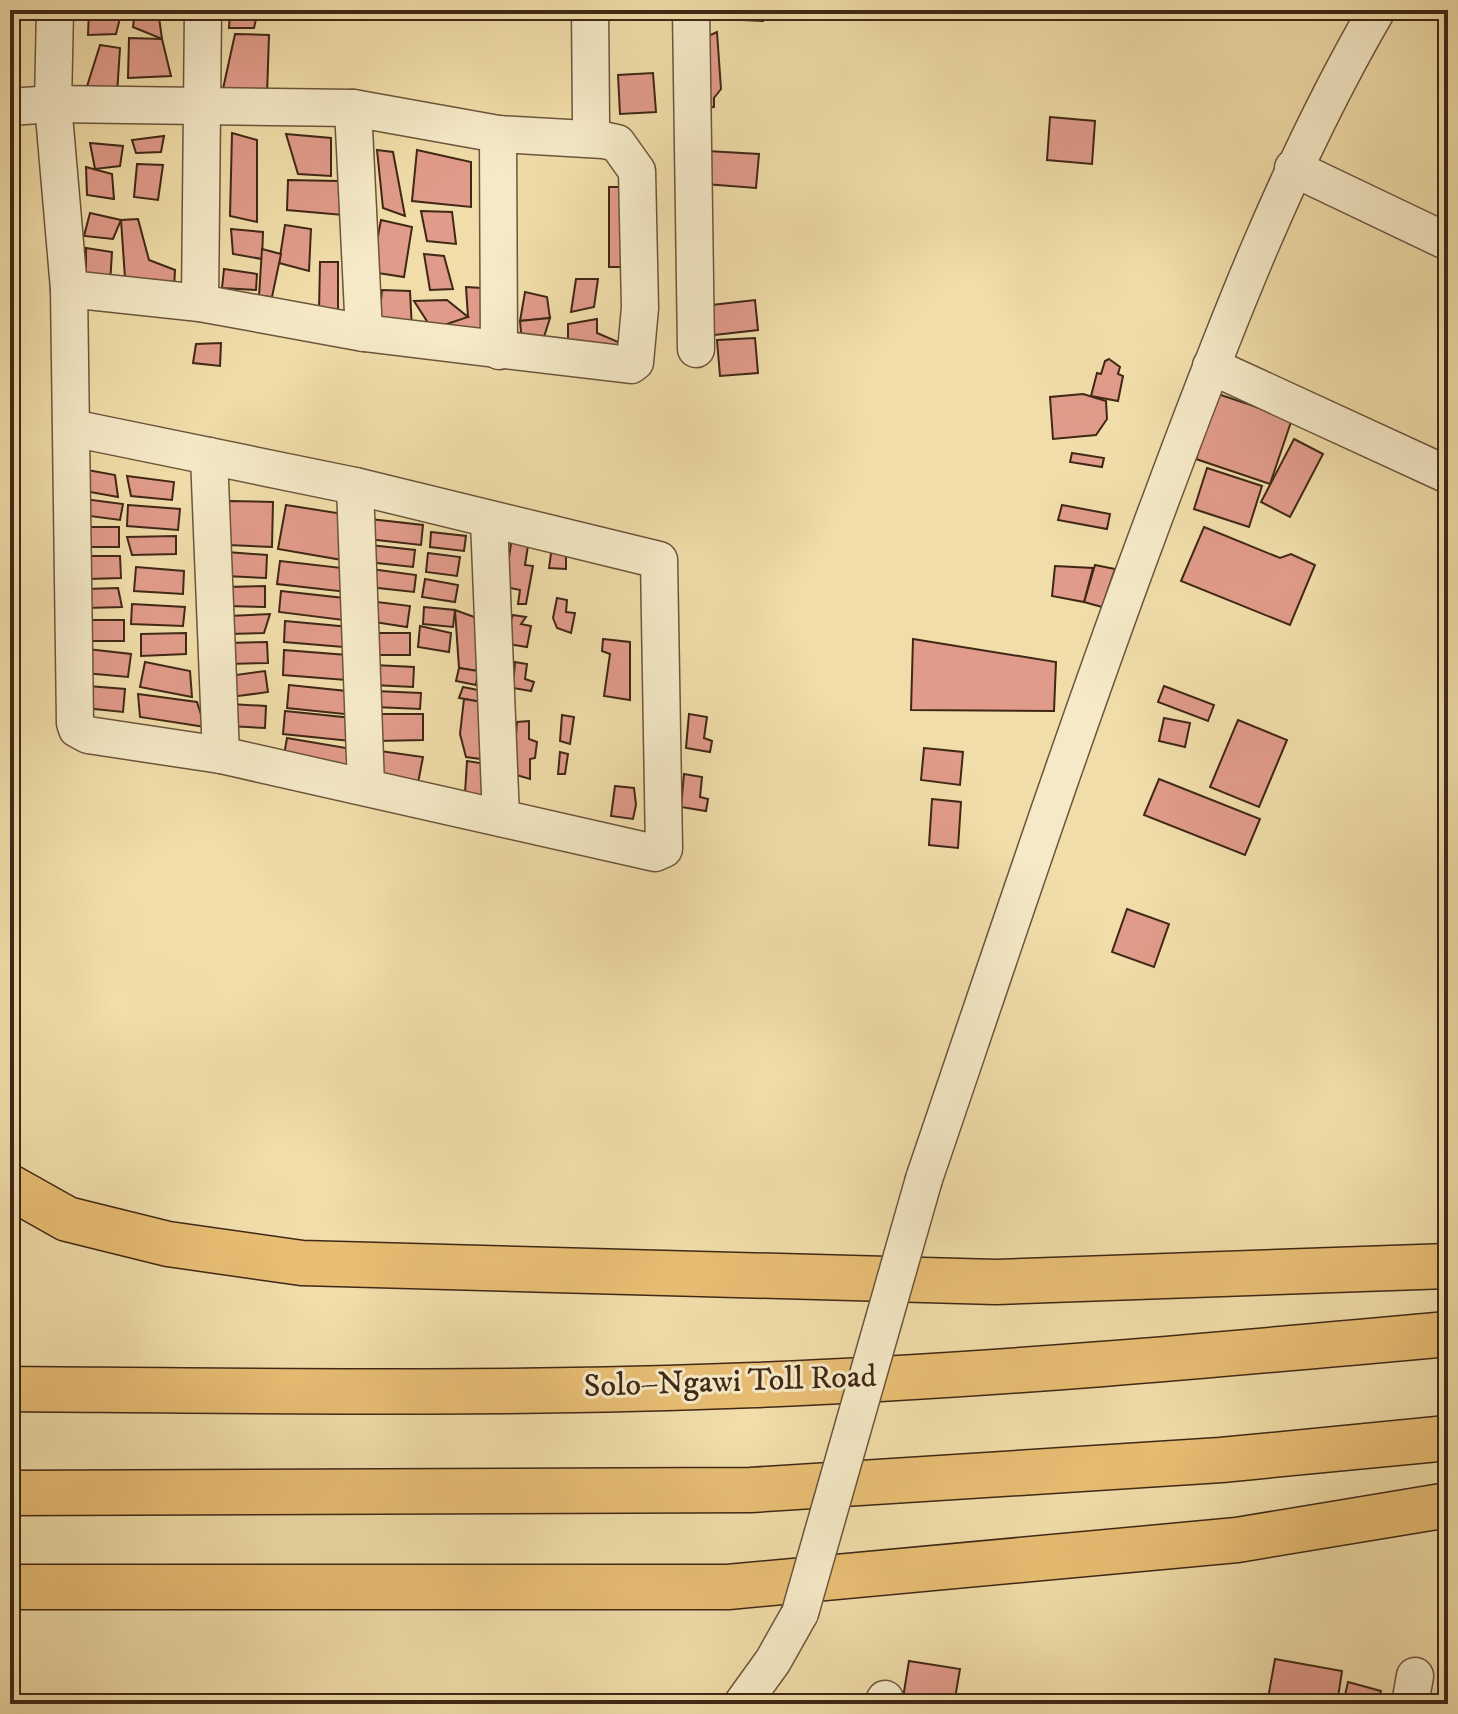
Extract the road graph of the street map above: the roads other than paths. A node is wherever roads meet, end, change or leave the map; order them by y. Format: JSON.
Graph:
{"nodes":[{"id":1,"x":55,"y":10,"type":"edge"},
{"id":2,"x":203,"y":10,"type":"edge"},
{"id":3,"x":590,"y":10,"type":"edge"},
{"id":4,"x":691,"y":10,"type":"edge"},
{"id":5,"x":1377,"y":10,"type":"edge"},
{"id":6,"x":53,"y":104,"type":"junction"},
{"id":7,"x":202,"y":106,"type":"junction"},
{"id":8,"x":10,"y":107,"type":"edge"},
{"id":9,"x":353,"y":108,"type":"junction"},
{"id":10,"x":591,"y":121,"type":"dead end"},
{"id":11,"x":498,"y":134,"type":"junction"},
{"id":12,"x":1293,"y":168,"type":"junction"},
{"id":13,"x":1448,"y":242,"type":"edge"},
{"id":14,"x":69,"y":289,"type":"junction"},
{"id":15,"x":200,"y":303,"type":"junction"},
{"id":16,"x":364,"y":333,"type":"junction"},
{"id":17,"x":696,"y":349,"type":"dead end"},
{"id":18,"x":499,"y":351,"type":"junction"},
{"id":19,"x":1211,"y":366,"type":"junction"},
{"id":20,"x":72,"y":428,"type":"junction"},
{"id":21,"x":209,"y":456,"type":"junction"},
{"id":22,"x":1448,"y":475,"type":"edge"},
{"id":23,"x":355,"y":486,"type":"junction"},
{"id":24,"x":489,"y":520,"type":"junction"},
{"id":25,"x":221,"y":755,"type":"junction"},
{"id":26,"x":366,"y":786,"type":"junction"},
{"id":27,"x":501,"y":818,"type":"junction"},
{"id":28,"x":10,"y":1187,"type":"edge"},
{"id":29,"x":1448,"y":1266,"type":"edge"},
{"id":30,"x":1448,"y":1334,"type":"edge"},
{"id":31,"x":10,"y":1389,"type":"edge"},
{"id":32,"x":1448,"y":1438,"type":"edge"},
{"id":33,"x":10,"y":1493,"type":"edge"},
{"id":34,"x":1448,"y":1505,"type":"edge"},
{"id":35,"x":10,"y":1587,"type":"edge"},
{"id":36,"x":742,"y":1704,"type":"edge"}],
"edges":[{"from":1,"to":6,"type":"street"},
{"from":2,"to":7,"type":"street"},
{"from":3,"to":10,"type":"street"},
{"from":4,"to":17,"type":"street"},
{"from":5,"to":12,"type":"street"},
{"from":6,"to":7,"type":"street"},
{"from":6,"to":8,"type":"street"},
{"from":6,"to":14,"type":"street"},
{"from":7,"to":9,"type":"street"},
{"from":7,"to":15,"type":"street"},
{"from":9,"to":11,"type":"street"},
{"from":9,"to":16,"type":"street"},
{"from":11,"to":18,"type":"street"},
{"from":11,"to":18,"type":"street"},
{"from":12,"to":13,"type":"street"},
{"from":12,"to":19,"type":"street"},
{"from":14,"to":15,"type":"street"},
{"from":14,"to":20,"type":"street"},
{"from":15,"to":16,"type":"street"},
{"from":16,"to":18,"type":"street"},
{"from":19,"to":22,"type":"street"},
{"from":19,"to":36,"type":"street","bridge":true},
{"from":20,"to":21,"type":"street"},
{"from":20,"to":25,"type":"street"},
{"from":21,"to":23,"type":"street"},
{"from":21,"to":25,"type":"street"},
{"from":23,"to":24,"type":"street"},
{"from":23,"to":26,"type":"street"},
{"from":24,"to":27,"type":"street"},
{"from":24,"to":27,"type":"street"},
{"from":25,"to":26,"type":"street"},
{"from":26,"to":27,"type":"street"},
{"from":28,"to":29,"type":"highway"},
{"from":30,"to":31,"type":"highway","name":"Solo–Ngawi Toll Road"},
{"from":32,"to":33,"type":"highway"},
{"from":34,"to":35,"type":"highway"}]}
